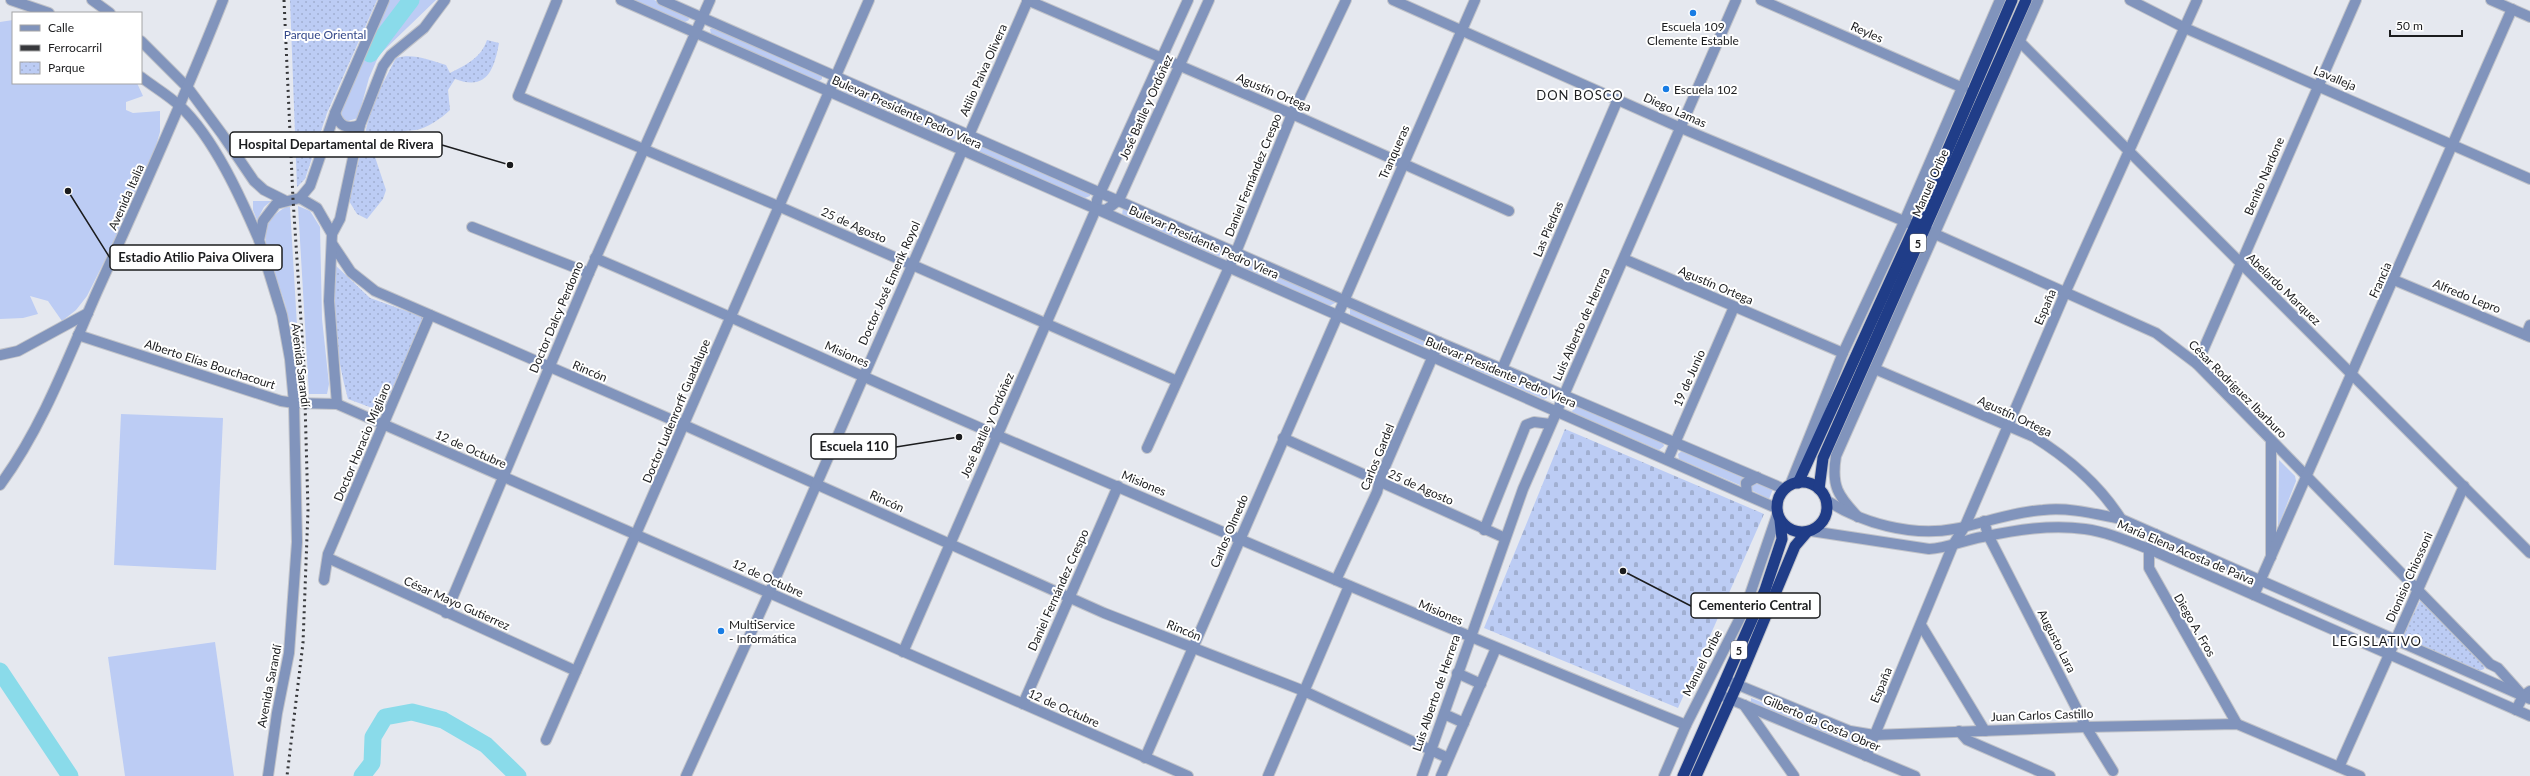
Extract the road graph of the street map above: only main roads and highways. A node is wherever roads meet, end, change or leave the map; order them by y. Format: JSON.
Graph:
{"nodes":[{"id":1,"x":2012,"y":0,"type":"edge"},
{"id":2,"x":2026,"y":0,"type":"edge"},
{"id":3,"x":1919,"y":228,"type":"junction"},
{"id":4,"x":1791,"y":486,"type":"junction"},
{"id":5,"x":1819,"y":489,"type":"junction"},
{"id":6,"x":1778,"y":514,"type":"junction"},
{"id":7,"x":1809,"y":531,"type":"junction"},
{"id":8,"x":1683,"y":776,"type":"edge"},
{"id":9,"x":1696,"y":776,"type":"edge"}],
"edges":[{"from":1,"to":3,"type":"highway","name":"Manuel Oribe","number":"5"},
{"from":2,"to":3,"type":"highway","name":"Manuel Oribe","number":"5"},
{"from":3,"to":4,"type":"highway","name":"Manuel Oribe","number":"5"},
{"from":3,"to":5,"type":"highway","name":"Manuel Oribe","number":"5"},
{"from":4,"to":5,"type":"highway"},
{"from":4,"to":6,"type":"highway","name":"Manuel Oribe"},
{"from":5,"to":7,"type":"highway"},
{"from":6,"to":7,"type":"highway"},
{"from":6,"to":8,"type":"highway","name":"Manuel Oribe","number":"5"},
{"from":7,"to":9,"type":"highway","number":"5"}]}
